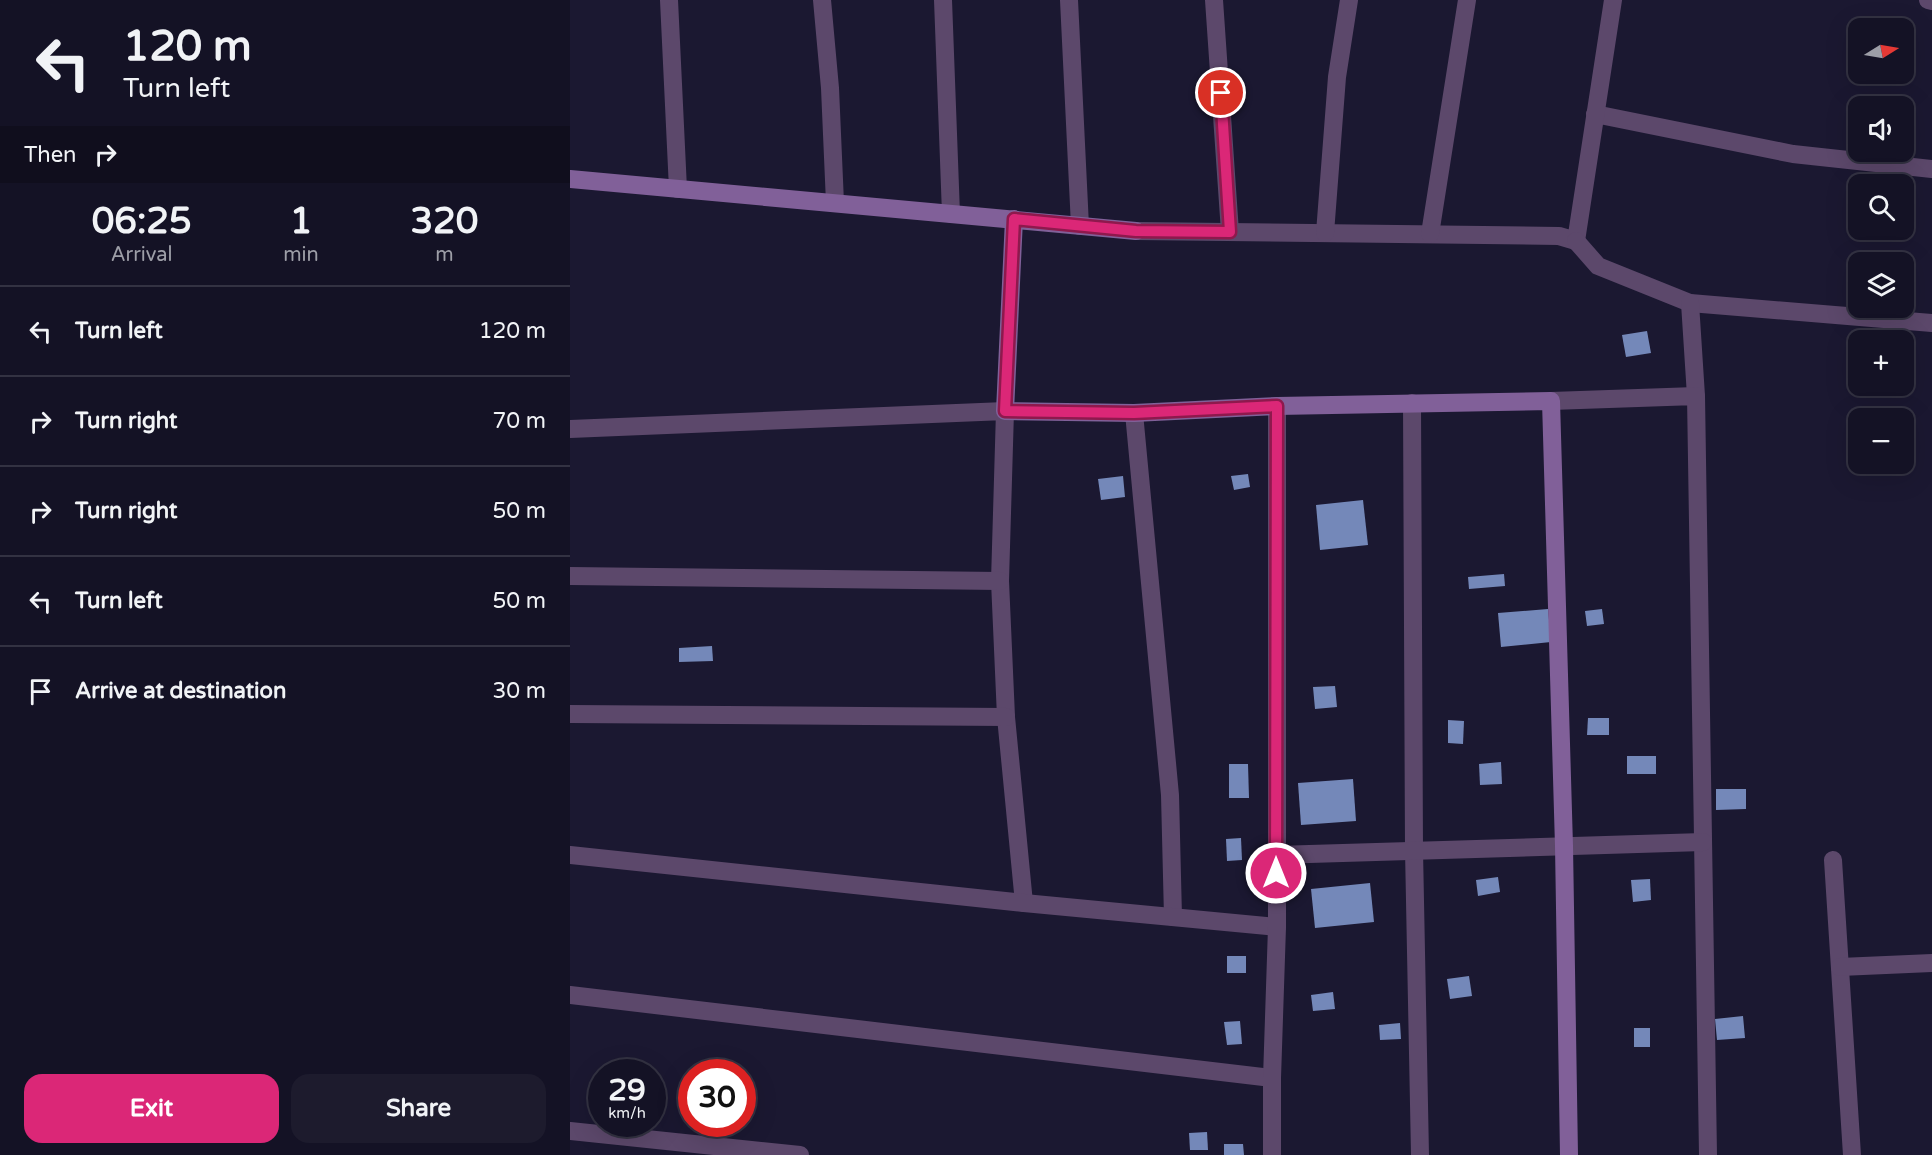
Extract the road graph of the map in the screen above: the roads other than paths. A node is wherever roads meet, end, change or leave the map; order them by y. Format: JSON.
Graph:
{"nodes":[{"id":1,"x":669,"y":0,"type":"edge"},
{"id":2,"x":822,"y":0,"type":"edge"},
{"id":3,"x":943,"y":0,"type":"edge"},
{"id":4,"x":1070,"y":0,"type":"edge"},
{"id":5,"x":1214,"y":0,"type":"edge"},
{"id":6,"x":1349,"y":0,"type":"edge"},
{"id":7,"x":1467,"y":0,"type":"edge"},
{"id":8,"x":1613,"y":0,"type":"edge"},
{"id":9,"x":1595,"y":114,"type":"junction"},
{"id":10,"x":1932,"y":169,"type":"edge"},
{"id":11,"x":570,"y":179,"type":"edge"},
{"id":12,"x":678,"y":189,"type":"junction"},
{"id":13,"x":835,"y":203,"type":"junction"},
{"id":14,"x":951,"y":214,"type":"junction"},
{"id":15,"x":1014,"y":219,"type":"junction"},
{"id":16,"x":1080,"y":225,"type":"junction"},
{"id":17,"x":1230,"y":232,"type":"junction"},
{"id":18,"x":1325,"y":233,"type":"junction"},
{"id":19,"x":1430,"y":234,"type":"junction"},
{"id":20,"x":1576,"y":241,"type":"junction"},
{"id":21,"x":1689,"y":303,"type":"junction"},
{"id":22,"x":1932,"y":323,"type":"edge"},
{"id":23,"x":1696,"y":396,"type":"junction"},
{"id":24,"x":1551,"y":401,"type":"junction"},
{"id":25,"x":1412,"y":403,"type":"junction"},
{"id":26,"x":1277,"y":406,"type":"junction"},
{"id":27,"x":1005,"y":411,"type":"junction"},
{"id":28,"x":1134,"y":413,"type":"junction"},
{"id":29,"x":570,"y":429,"type":"edge"},
{"id":30,"x":570,"y":576,"type":"edge"},
{"id":31,"x":1000,"y":581,"type":"junction"},
{"id":32,"x":570,"y":714,"type":"edge"},
{"id":33,"x":1006,"y":717,"type":"junction"},
{"id":34,"x":1703,"y":842,"type":"junction"},
{"id":35,"x":1564,"y":846,"type":"junction"},
{"id":36,"x":1414,"y":850,"type":"junction"},
{"id":37,"x":570,"y":855,"type":"edge"},
{"id":38,"x":1276,"y":855,"type":"junction"},
{"id":39,"x":1833,"y":860,"type":"dead end"},
{"id":40,"x":1024,"y":903,"type":"junction"},
{"id":41,"x":1173,"y":917,"type":"junction"},
{"id":42,"x":1277,"y":927,"type":"junction"},
{"id":43,"x":1932,"y":963,"type":"edge"},
{"id":44,"x":1840,"y":967,"type":"junction"},
{"id":45,"x":570,"y":995,"type":"edge"},
{"id":46,"x":1272,"y":1078,"type":"junction"},
{"id":47,"x":570,"y":1131,"type":"edge"},
{"id":48,"x":800,"y":1155,"type":"edge"},
{"id":49,"x":1272,"y":1155,"type":"edge"},
{"id":50,"x":1420,"y":1155,"type":"edge"},
{"id":51,"x":1569,"y":1155,"type":"edge"},
{"id":52,"x":1708,"y":1155,"type":"edge"},
{"id":53,"x":1852,"y":1155,"type":"edge"}],
"edges":[{"from":1,"to":12,"type":"street"},
{"from":2,"to":13,"type":"street"},
{"from":3,"to":14,"type":"street"},
{"from":4,"to":16,"type":"street"},
{"from":5,"to":17,"type":"street"},
{"from":6,"to":18,"type":"street"},
{"from":7,"to":19,"type":"street"},
{"from":8,"to":9,"type":"street"},
{"from":9,"to":10,"type":"street"},
{"from":9,"to":20,"type":"street"},
{"from":11,"to":12,"type":"street"},
{"from":12,"to":13,"type":"street"},
{"from":13,"to":14,"type":"street"},
{"from":14,"to":15,"type":"street"},
{"from":15,"to":16,"type":"street"},
{"from":15,"to":27,"type":"street"},
{"from":16,"to":17,"type":"street"},
{"from":17,"to":18,"type":"street"},
{"from":18,"to":19,"type":"street"},
{"from":19,"to":20,"type":"street"},
{"from":20,"to":21,"type":"street"},
{"from":21,"to":22,"type":"street"},
{"from":21,"to":23,"type":"street"},
{"from":23,"to":24,"type":"street"},
{"from":23,"to":34,"type":"street"},
{"from":24,"to":25,"type":"street"},
{"from":24,"to":35,"type":"street"},
{"from":25,"to":26,"type":"street"},
{"from":25,"to":36,"type":"street"},
{"from":26,"to":28,"type":"street"},
{"from":26,"to":38,"type":"street"},
{"from":27,"to":28,"type":"street"},
{"from":27,"to":29,"type":"street"},
{"from":27,"to":31,"type":"street"},
{"from":28,"to":41,"type":"street"},
{"from":30,"to":31,"type":"street"},
{"from":31,"to":33,"type":"street"},
{"from":32,"to":33,"type":"street"},
{"from":33,"to":40,"type":"street"},
{"from":34,"to":35,"type":"street"},
{"from":34,"to":52,"type":"street"},
{"from":35,"to":36,"type":"street"},
{"from":35,"to":51,"type":"street"},
{"from":36,"to":38,"type":"street"},
{"from":36,"to":50,"type":"street"},
{"from":37,"to":40,"type":"street"},
{"from":38,"to":42,"type":"street"},
{"from":39,"to":44,"type":"street"},
{"from":40,"to":41,"type":"street"},
{"from":41,"to":42,"type":"street"},
{"from":42,"to":46,"type":"street"},
{"from":43,"to":44,"type":"street"},
{"from":44,"to":53,"type":"street"},
{"from":45,"to":46,"type":"street"},
{"from":46,"to":49,"type":"street"},
{"from":47,"to":48,"type":"street"}]}
